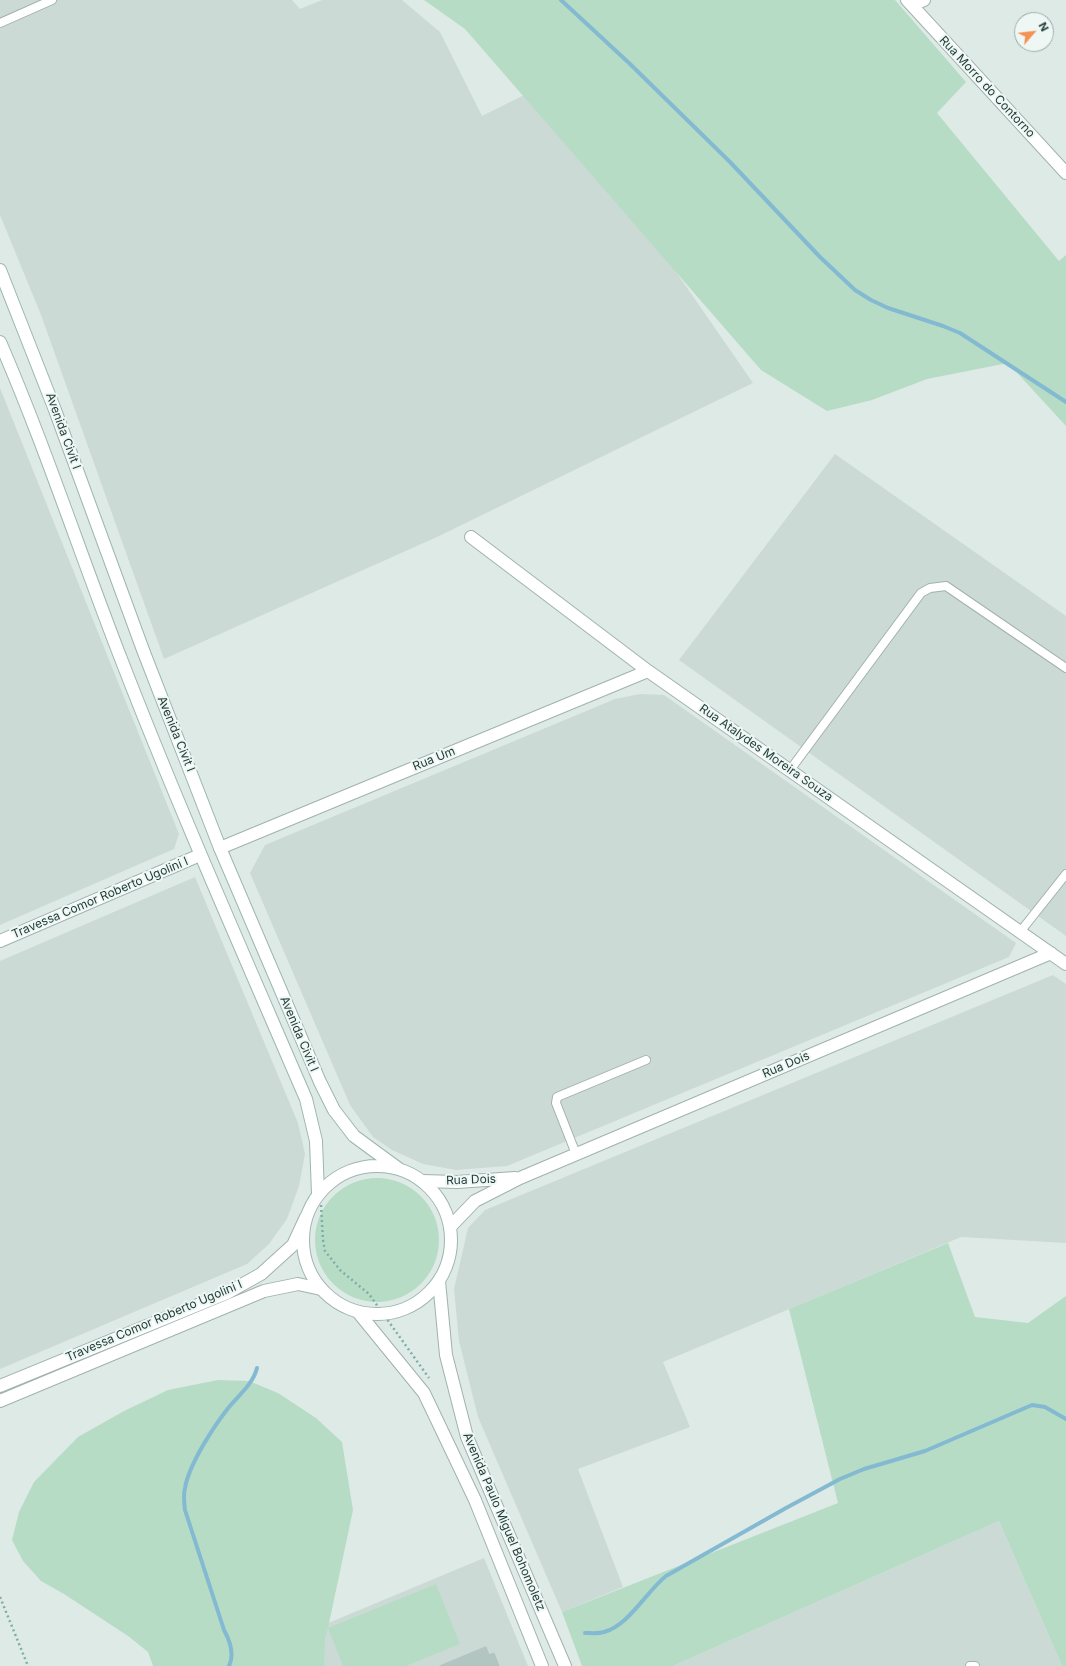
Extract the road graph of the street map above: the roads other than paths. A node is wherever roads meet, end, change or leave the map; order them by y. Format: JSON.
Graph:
{"nodes":[{"id":1,"x":52,"y":0,"type":"edge"},
{"id":2,"x":924,"y":0,"type":"edge"},
{"id":3,"x":910,"y":3,"type":"edge"},
{"id":4,"x":0,"y":23,"type":"edge"},
{"id":5,"x":1066,"y":173,"type":"edge"},
{"id":6,"x":0,"y":270,"type":"edge"},
{"id":7,"x":0,"y":342,"type":"edge"},
{"id":8,"x":471,"y":537,"type":"dead end"},
{"id":9,"x":1066,"y":668,"type":"edge"},
{"id":10,"x":648,"y":670,"type":"junction"},
{"id":11,"x":790,"y":770,"type":"junction"},
{"id":12,"x":220,"y":848,"type":"junction"},
{"id":13,"x":200,"y":855,"type":"junction"},
{"id":14,"x":1066,"y":874,"type":"edge"},
{"id":15,"x":1020,"y":932,"type":"junction"},
{"id":16,"x":0,"y":941,"type":"edge"},
{"id":17,"x":1051,"y":953,"type":"junction"},
{"id":18,"x":1066,"y":964,"type":"edge"},
{"id":19,"x":646,"y":1060,"type":"dead end"},
{"id":20,"x":576,"y":1154,"type":"junction"},
{"id":21,"x":399,"y":1169,"type":"junction"},
{"id":22,"x":520,"y":1178,"type":"junction"},
{"id":23,"x":422,"y":1181,"type":"junction"},
{"id":24,"x":318,"y":1194,"type":"junction"},
{"id":25,"x":306,"y":1217,"type":"junction"},
{"id":26,"x":450,"y":1227,"type":"junction"},
{"id":27,"x":439,"y":1281,"type":"junction"},
{"id":28,"x":321,"y":1288,"type":"junction"},
{"id":29,"x":358,"y":1312,"type":"junction"},
{"id":30,"x":0,"y":1386,"type":"edge"},
{"id":31,"x":0,"y":1400,"type":"edge"},
{"id":32,"x":542,"y":1666,"type":"edge"},
{"id":33,"x":565,"y":1666,"type":"edge"},
{"id":34,"x":970,"y":1666,"type":"edge"},
{"id":35,"x":975,"y":1666,"type":"edge"}],
"edges":[{"from":1,"to":4,"type":"lane"},
{"from":2,"to":3,"type":"street"},
{"from":3,"to":5,"type":"street","name":"Rua Morro do Contorno"},
{"from":6,"to":12,"type":"street","name":"Avenida Civit I"},
{"from":7,"to":13,"type":"street","name":"Avenida Civit I"},
{"from":8,"to":10,"type":"street","name":"Rua Atalydes Moreira Souza"},
{"from":9,"to":11,"type":"lane"},
{"from":10,"to":11,"type":"street","name":"Rua Atalydes Moreira Souza"},
{"from":10,"to":12,"type":"street","name":"Rua Um"},
{"from":11,"to":15,"type":"street","name":"Rua Atalydes Moreira Souza"},
{"from":12,"to":21,"type":"street","name":"Avenida Civit I"},
{"from":13,"to":16,"type":"street","name":"Travessa Comor Roberto Ugolini I"},
{"from":13,"to":24,"type":"street","name":"Avenida Civit I"},
{"from":14,"to":15,"type":"lane"},
{"from":15,"to":17,"type":"street","name":"Rua Atalydes Moreira Souza"},
{"from":17,"to":18,"type":"street","name":"Rua Atalydes Moreira Souza"},
{"from":17,"to":20,"type":"street","name":"Rua Dois"},
{"from":19,"to":20,"type":"lane"},
{"from":20,"to":22,"type":"street","name":"Rua Dois"},
{"from":21,"to":23,"type":"street"},
{"from":21,"to":24,"type":"street"},
{"from":22,"to":23,"type":"street","name":"Rua Dois"},
{"from":22,"to":26,"type":"street","name":"Rua Dois"},
{"from":23,"to":26,"type":"street"},
{"from":24,"to":25,"type":"street","name":"Travessa Comor Roberto Ugolini I"},
{"from":25,"to":28,"type":"street"},
{"from":25,"to":30,"type":"street","name":"Travessa Comor Roberto Ugolini I"},
{"from":26,"to":27,"type":"street"},
{"from":27,"to":29,"type":"street"},
{"from":27,"to":33,"type":"street","name":"Avenida Paulo Miguel Bohomoletz"},
{"from":28,"to":29,"type":"street"},
{"from":28,"to":31,"type":"street","name":"Travessa Comor Roberto Ugolini I"},
{"from":29,"to":32,"type":"street","name":"Avenida Paulo Miguel Bohomoletz"},
{"from":34,"to":35,"type":"lane"}]}
